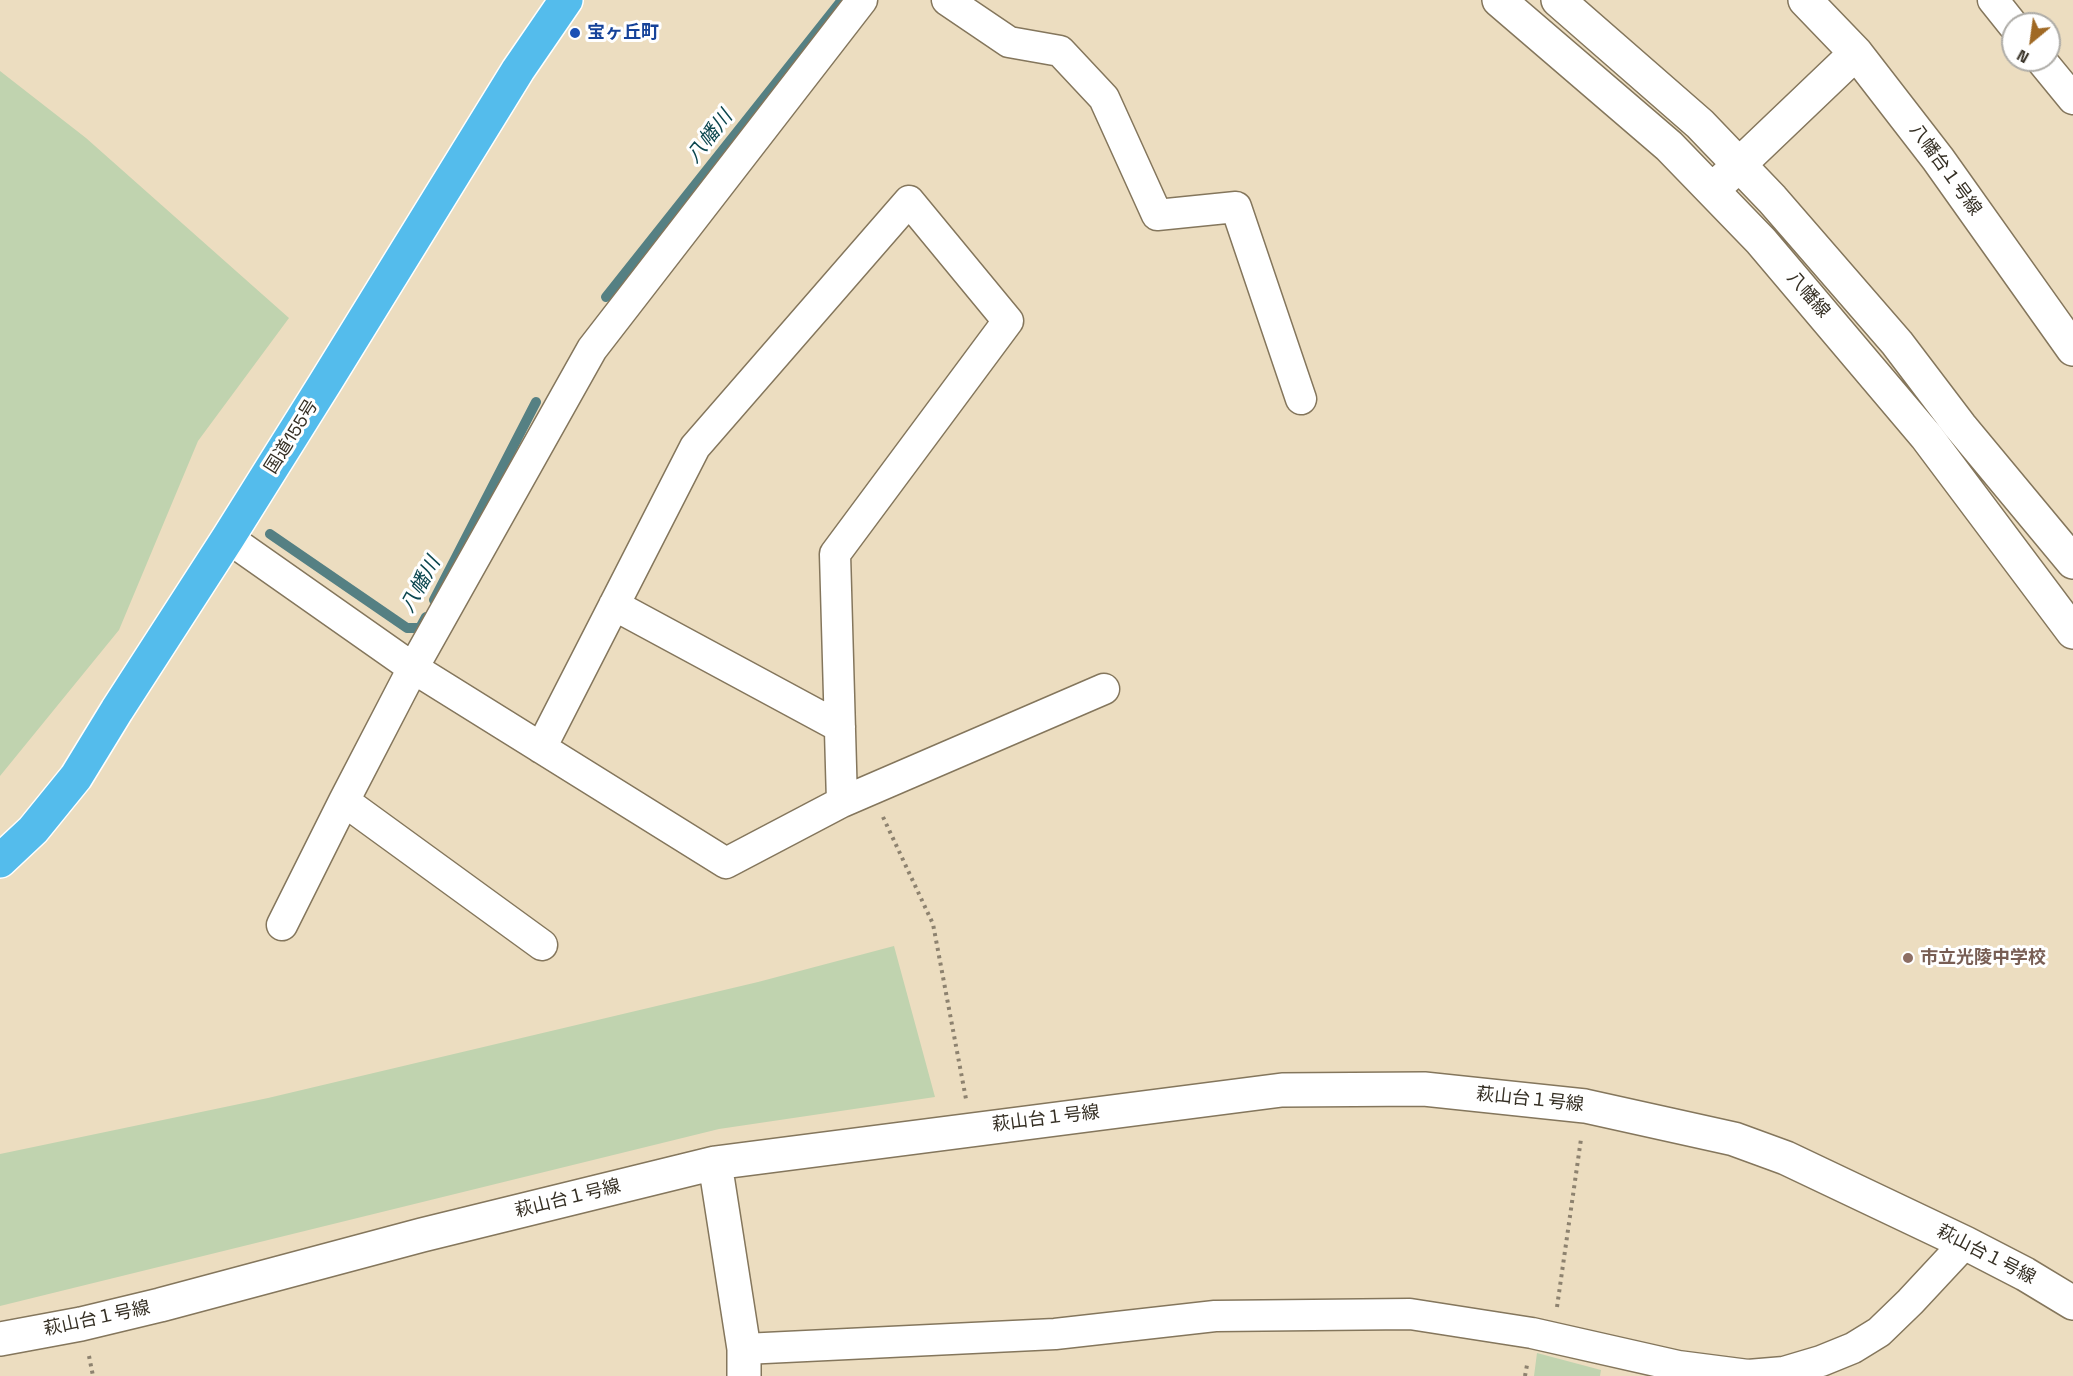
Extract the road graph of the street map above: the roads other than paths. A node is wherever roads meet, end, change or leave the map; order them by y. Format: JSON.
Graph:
{"nodes":[{"id":1,"x":566,"y":0,"type":"edge"},
{"id":2,"x":862,"y":0,"type":"edge"},
{"id":3,"x":947,"y":0,"type":"edge"},
{"id":4,"x":1499,"y":0,"type":"edge"},
{"id":5,"x":1558,"y":0,"type":"edge"},
{"id":6,"x":1805,"y":0,"type":"edge"},
{"id":7,"x":1993,"y":0,"type":"edge"},
{"id":8,"x":2003,"y":12,"type":"edge"},
{"id":9,"x":1856,"y":53,"type":"junction"},
{"id":10,"x":2052,"y":72,"type":"edge"},
{"id":11,"x":2073,"y":99,"type":"edge"},
{"id":12,"x":1739,"y":164,"type":"junction"},
{"id":13,"x":1712,"y":190,"type":"junction"},
{"id":14,"x":2070,"y":338,"type":"edge"},
{"id":15,"x":1301,"y":399,"type":"dead end"},
{"id":16,"x":228,"y":538,"type":"junction"},
{"id":17,"x":2073,"y":562,"type":"edge"},
{"id":18,"x":614,"y":605,"type":"junction"},
{"id":19,"x":2073,"y":632,"type":"edge"},
{"id":20,"x":413,"y":668,"type":"junction"},
{"id":21,"x":1104,"y":689,"type":"dead end"},
{"id":22,"x":840,"y":727,"type":"junction"},
{"id":23,"x":541,"y":748,"type":"junction"},
{"id":24,"x":344,"y":801,"type":"junction"},
{"id":25,"x":842,"y":802,"type":"junction"},
{"id":26,"x":0,"y":861,"type":"edge"},
{"id":27,"x":282,"y":925,"type":"dead end"},
{"id":28,"x":542,"y":945,"type":"dead end"},
{"id":29,"x":715,"y":1163,"type":"junction"},
{"id":30,"x":1965,"y":1243,"type":"junction"},
{"id":31,"x":2073,"y":1303,"type":"edge"},
{"id":32,"x":0,"y":1339,"type":"edge"},
{"id":33,"x":744,"y":1362,"type":"edge"}],
"edges":[{"from":1,"to":16,"type":"highway","name":"国道155号"},
{"from":2,"to":20,"type":"street"},
{"from":3,"to":15,"type":"street"},
{"from":4,"to":13,"type":"street","name":"八幡線"},
{"from":5,"to":12,"type":"street","name":"八幡線"},
{"from":6,"to":9,"type":"street","name":"八幡台１号線"},
{"from":7,"to":8,"type":"street"},
{"from":9,"to":12,"type":"street"},
{"from":9,"to":14,"type":"street","name":"八幡台１号線"},
{"from":10,"to":11,"type":"street"},
{"from":12,"to":13,"type":"street"},
{"from":12,"to":17,"type":"street","name":"八幡線"},
{"from":13,"to":19,"type":"street","name":"八幡線"},
{"from":16,"to":20,"type":"street"},
{"from":16,"to":26,"type":"highway","name":"国道155号"},
{"from":18,"to":22,"type":"street"},
{"from":18,"to":22,"type":"street"},
{"from":18,"to":23,"type":"street"},
{"from":20,"to":23,"type":"street"},
{"from":20,"to":24,"type":"street"},
{"from":21,"to":25,"type":"street"},
{"from":22,"to":25,"type":"street"},
{"from":23,"to":25,"type":"street"},
{"from":24,"to":27,"type":"street"},
{"from":24,"to":28,"type":"street"},
{"from":29,"to":30,"type":"street","name":"萩山台１号線"},
{"from":29,"to":32,"type":"street","name":"萩山台１号線"},
{"from":29,"to":33,"type":"street"},
{"from":30,"to":31,"type":"street","name":"萩山台１号線"},
{"from":30,"to":33,"type":"street"}]}
